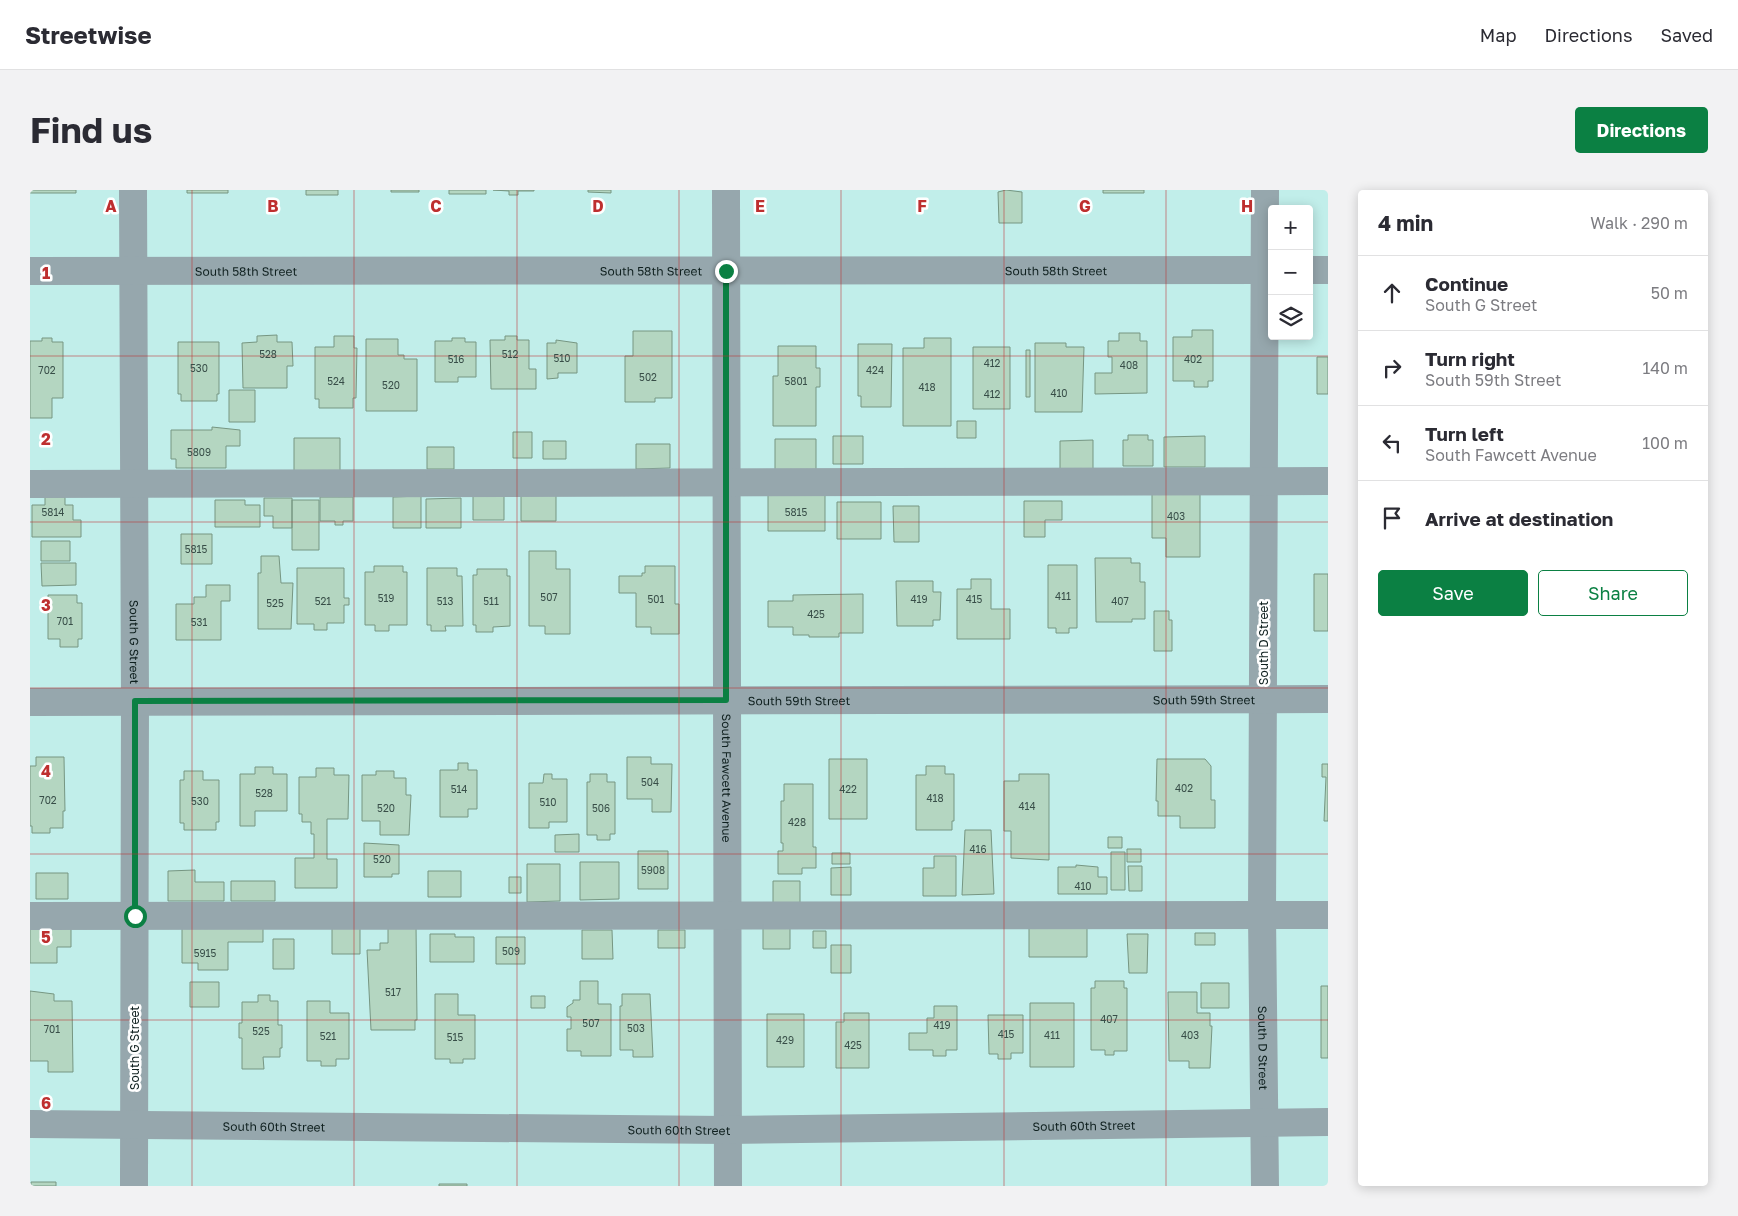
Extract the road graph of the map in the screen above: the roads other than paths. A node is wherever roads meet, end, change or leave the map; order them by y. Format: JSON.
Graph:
{"nodes":[{"id":1,"x":133,"y":190,"type":"edge"},
{"id":2,"x":726,"y":190,"type":"edge"},
{"id":3,"x":1265,"y":190,"type":"edge"},
{"id":4,"x":133,"y":270,"type":"junction"},
{"id":5,"x":1268,"y":270,"type":"edge"},
{"id":6,"x":1313,"y":270,"type":"edge"},
{"id":7,"x":1328,"y":270,"type":"edge"},
{"id":8,"x":30,"y":271,"type":"edge"},
{"id":9,"x":726,"y":271,"type":"junction"},
{"id":10,"x":1264,"y":480,"type":"junction"},
{"id":11,"x":1328,"y":481,"type":"edge"},
{"id":12,"x":30,"y":484,"type":"edge"},
{"id":13,"x":134,"y":484,"type":"junction"},
{"id":14,"x":726,"y":484,"type":"junction"},
{"id":15,"x":1263,"y":699,"type":"junction"},
{"id":16,"x":1328,"y":699,"type":"edge"},
{"id":17,"x":726,"y":700,"type":"junction"},
{"id":18,"x":135,"y":701,"type":"junction"},
{"id":19,"x":30,"y":702,"type":"edge"},
{"id":20,"x":1262,"y":914,"type":"junction"},
{"id":21,"x":1328,"y":915,"type":"edge"},
{"id":22,"x":30,"y":916,"type":"edge"},
{"id":23,"x":135,"y":916,"type":"junction"},
{"id":24,"x":729,"y":916,"type":"junction"},
{"id":25,"x":1266,"y":1122,"type":"junction"},
{"id":26,"x":1328,"y":1122,"type":"edge"},
{"id":27,"x":30,"y":1124,"type":"edge"},
{"id":28,"x":134,"y":1124,"type":"junction"},
{"id":29,"x":727,"y":1130,"type":"junction"},
{"id":30,"x":134,"y":1186,"type":"edge"},
{"id":31,"x":728,"y":1186,"type":"edge"},
{"id":32,"x":1265,"y":1186,"type":"edge"}],
"edges":[{"from":1,"to":4,"type":"street","name":"South G Street"},
{"from":2,"to":9,"type":"street","name":"South Fawcett Avenue"},
{"from":3,"to":5,"type":"street","name":"South D Street"},
{"from":4,"to":8,"type":"street","name":"South 58th Street"},
{"from":4,"to":9,"type":"street","name":"South 58th Street"},
{"from":4,"to":13,"type":"street","name":"South G Street"},
{"from":5,"to":9,"type":"street","name":"South 58th Street"},
{"from":5,"to":10,"type":"street","name":"South D Street"},
{"from":6,"to":7,"type":"street"},
{"from":9,"to":14,"type":"street","name":"South Fawcett Avenue"},
{"from":10,"to":11,"type":"street"},
{"from":10,"to":14,"type":"street"},
{"from":10,"to":15,"type":"street","name":"South D Street"},
{"from":12,"to":13,"type":"street"},
{"from":13,"to":14,"type":"street"},
{"from":13,"to":18,"type":"street","name":"South G Street"},
{"from":14,"to":17,"type":"street","name":"South Fawcett Avenue"},
{"from":15,"to":16,"type":"street","name":"South 59th Street"},
{"from":15,"to":17,"type":"street","name":"South 59th Street"},
{"from":15,"to":20,"type":"street","name":"South D Street"},
{"from":17,"to":18,"type":"street","name":"South 59th Street"},
{"from":17,"to":24,"type":"street","name":"South Fawcett Avenue"},
{"from":18,"to":19,"type":"street","name":"South 59th Street"},
{"from":18,"to":23,"type":"street","name":"South G Street"},
{"from":20,"to":21,"type":"street"},
{"from":20,"to":24,"type":"street"},
{"from":20,"to":25,"type":"street","name":"South D Street"},
{"from":22,"to":23,"type":"street"},
{"from":23,"to":24,"type":"street"},
{"from":23,"to":28,"type":"street","name":"South G Street"},
{"from":24,"to":29,"type":"street","name":"South Fawcett Avenue"},
{"from":25,"to":26,"type":"street","name":"South 60th Street"},
{"from":25,"to":29,"type":"street","name":"South 60th Street"},
{"from":25,"to":32,"type":"street","name":"South D Street"},
{"from":27,"to":28,"type":"street","name":"South 60th Street"},
{"from":28,"to":29,"type":"street","name":"South 60th Street"},
{"from":28,"to":30,"type":"street","name":"South G Street"},
{"from":29,"to":31,"type":"street","name":"South Fawcett Avenue"}]}
